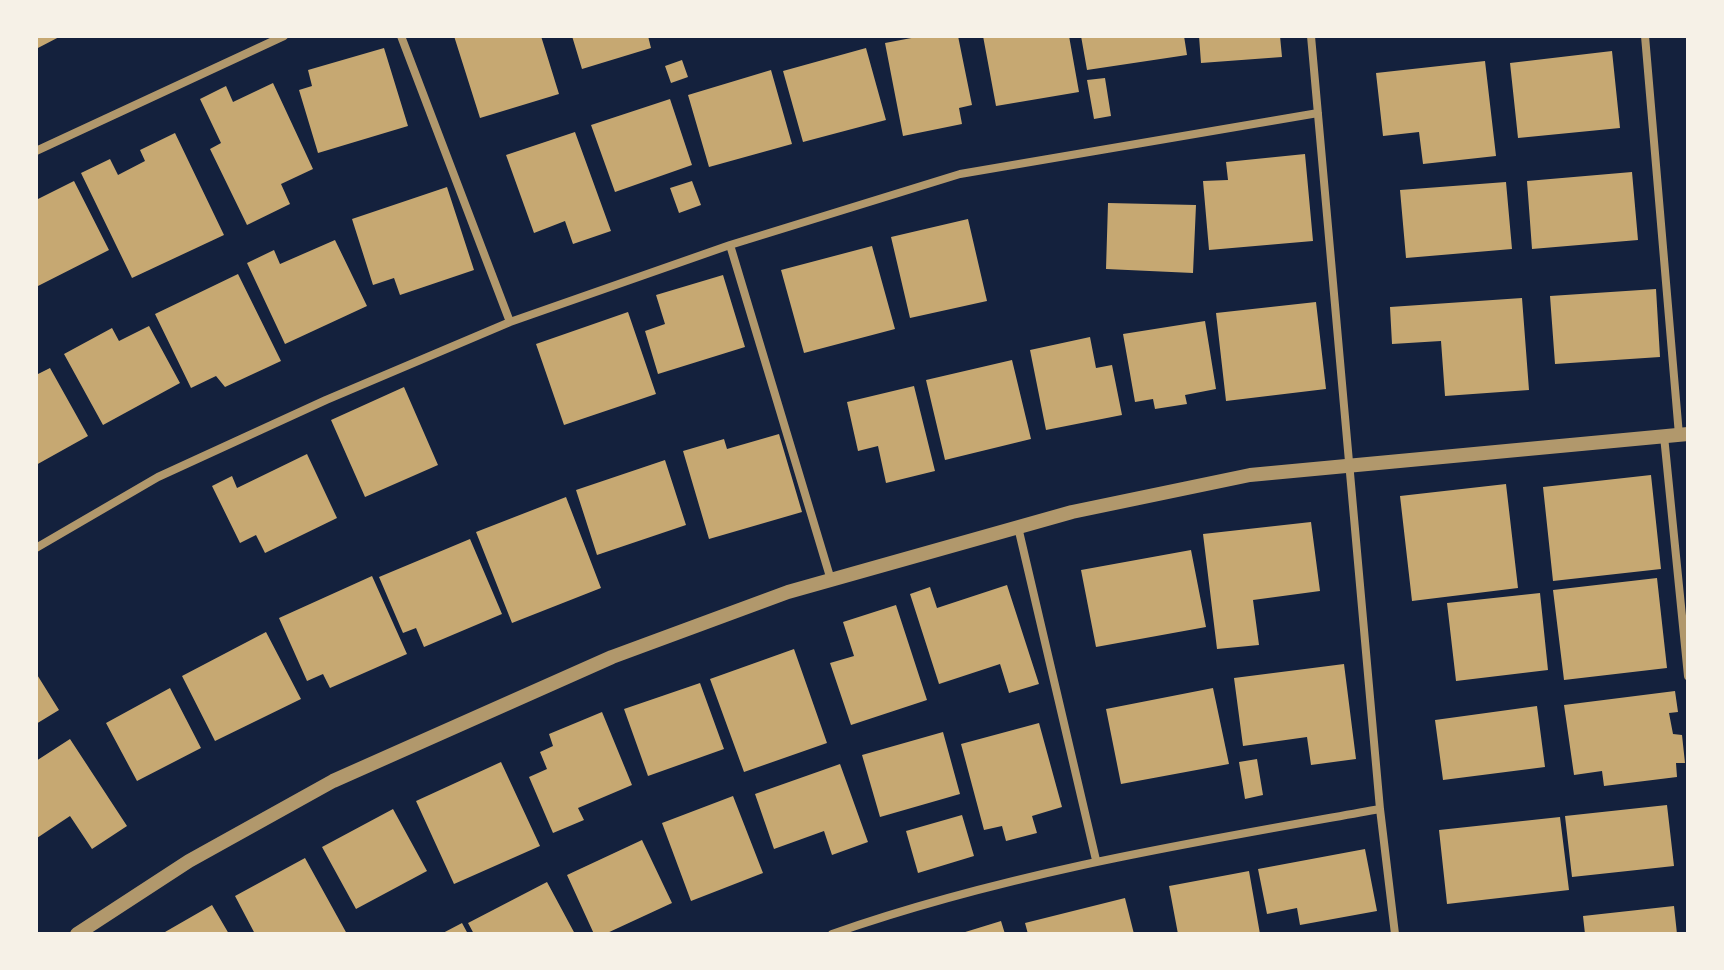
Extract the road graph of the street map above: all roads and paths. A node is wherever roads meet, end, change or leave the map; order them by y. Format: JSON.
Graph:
{"nodes":[{"id":1,"x":284,"y":36,"type":"edge"},
{"id":2,"x":401,"y":36,"type":"edge"},
{"id":3,"x":1311,"y":36,"type":"edge"},
{"id":4,"x":1645,"y":36,"type":"edge"},
{"id":5,"x":1318,"y":113,"type":"junction"},
{"id":6,"x":36,"y":151,"type":"edge"},
{"id":7,"x":730,"y":245,"type":"junction"},
{"id":8,"x":510,"y":322,"type":"junction"},
{"id":9,"x":1677,"y":435,"type":"edge"},
{"id":10,"x":1349,"y":465,"type":"junction"},
{"id":11,"x":1018,"y":527,"type":"junction"},
{"id":12,"x":36,"y":548,"type":"edge"},
{"id":13,"x":831,"y":580,"type":"junction"},
{"id":14,"x":1688,"y":676,"type":"edge"},
{"id":15,"x":1380,"y":809,"type":"junction"},
{"id":16,"x":1096,"y":860,"type":"junction"},
{"id":17,"x":77,"y":934,"type":"edge"},
{"id":18,"x":832,"y":934,"type":"edge"},
{"id":19,"x":1395,"y":934,"type":"edge"}],
"edges":[{"from":1,"to":6,"type":"street"},
{"from":2,"to":8,"type":"street"},
{"from":3,"to":5,"type":"street"},
{"from":4,"to":9,"type":"street"},
{"from":5,"to":7,"type":"street"},
{"from":5,"to":10,"type":"street"},
{"from":7,"to":8,"type":"street"},
{"from":7,"to":13,"type":"street"},
{"from":8,"to":12,"type":"street"},
{"from":9,"to":10,"type":"street"},
{"from":9,"to":14,"type":"street"},
{"from":10,"to":11,"type":"street"},
{"from":10,"to":15,"type":"street"},
{"from":11,"to":13,"type":"street"},
{"from":11,"to":16,"type":"street"},
{"from":13,"to":17,"type":"street"},
{"from":15,"to":16,"type":"street"},
{"from":15,"to":19,"type":"street"},
{"from":16,"to":18,"type":"street"}]}
